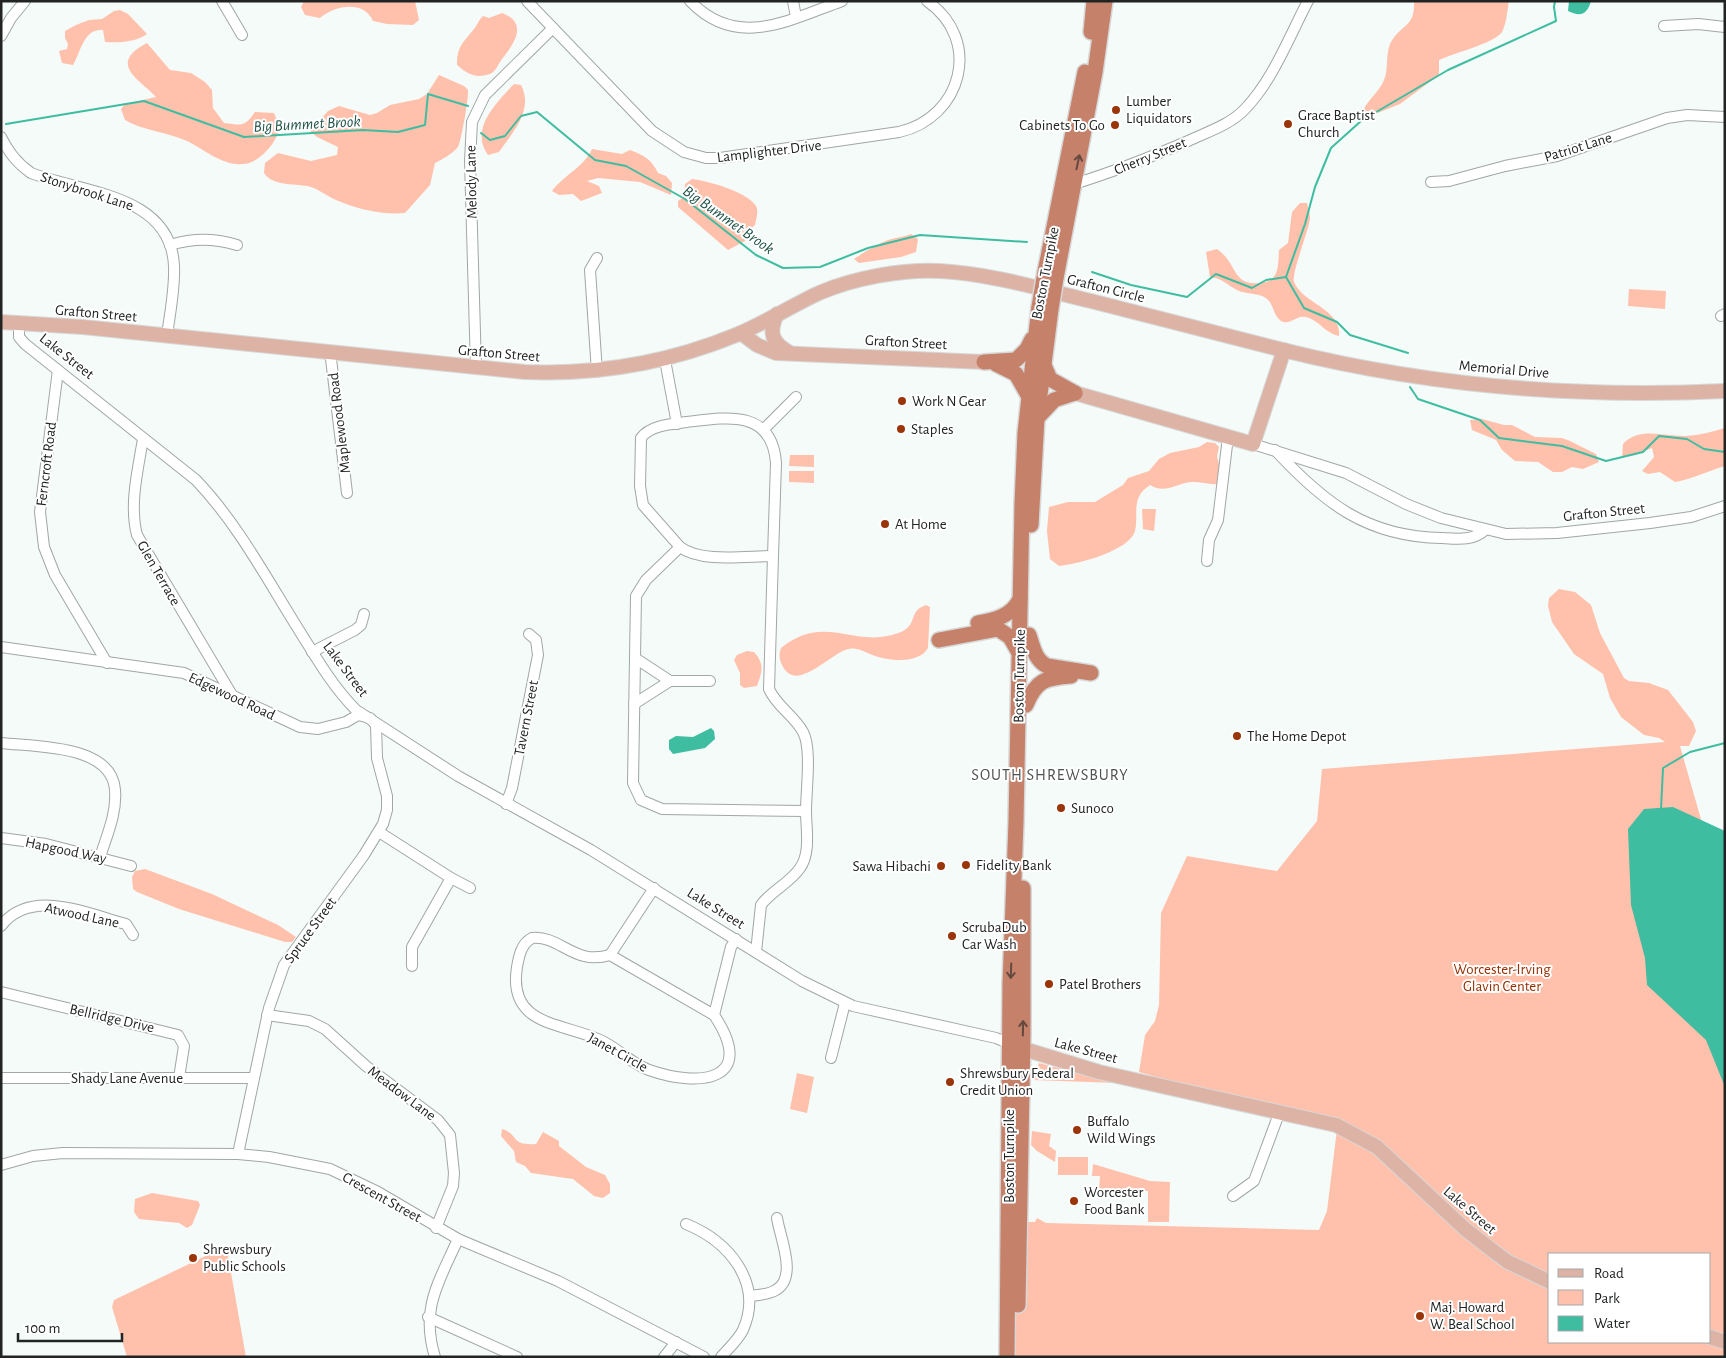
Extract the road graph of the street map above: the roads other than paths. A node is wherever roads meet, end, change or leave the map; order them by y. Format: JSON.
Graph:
{"nodes":[{"id":1,"x":25,"y":1,"type":"edge"},
{"id":2,"x":222,"y":1,"type":"edge"},
{"id":3,"x":528,"y":1,"type":"edge"},
{"id":4,"x":690,"y":1,"type":"edge"},
{"id":5,"x":793,"y":1,"type":"edge"},
{"id":6,"x":842,"y":1,"type":"edge"},
{"id":7,"x":927,"y":1,"type":"edge"},
{"id":8,"x":1094,"y":1,"type":"edge"},
{"id":9,"x":1105,"y":1,"type":"edge"},
{"id":10,"x":1308,"y":1,"type":"edge"},
{"id":11,"x":796,"y":17,"type":"junction"},
{"id":12,"x":1664,"y":26,"type":"dead end"},
{"id":13,"x":1725,"y":26,"type":"edge"},
{"id":14,"x":553,"y":28,"type":"junction"},
{"id":15,"x":242,"y":34,"type":"dead end"},
{"id":16,"x":1,"y":36,"type":"edge"},
{"id":17,"x":1725,"y":117,"type":"edge"},
{"id":18,"x":1,"y":137,"type":"edge"},
{"id":19,"x":1431,"y":182,"type":"dead end"},
{"id":20,"x":1074,"y":184,"type":"junction"},
{"id":21,"x":170,"y":245,"type":"junction"},
{"id":22,"x":237,"y":245,"type":"dead end"},
{"id":23,"x":597,"y":258,"type":"dead end"},
{"id":24,"x":1050,"y":275,"type":"junction"},
{"id":25,"x":1045,"y":308,"type":"junction"},
{"id":26,"x":777,"y":314,"type":"junction"},
{"id":27,"x":1,"y":322,"type":"edge"},
{"id":28,"x":19,"y":323,"type":"junction"},
{"id":29,"x":741,"y":333,"type":"junction"},
{"id":30,"x":167,"y":335,"type":"junction"},
{"id":31,"x":1034,"y":336,"type":"junction"},
{"id":32,"x":1284,"y":350,"type":"junction"},
{"id":33,"x":333,"y":352,"type":"junction"},
{"id":34,"x":791,"y":354,"type":"junction"},
{"id":35,"x":665,"y":360,"type":"junction"},
{"id":36,"x":1043,"y":360,"type":"junction"},
{"id":37,"x":984,"y":362,"type":"junction"},
{"id":38,"x":476,"y":368,"type":"junction"},
{"id":39,"x":58,"y":370,"type":"junction"},
{"id":40,"x":597,"y":372,"type":"junction"},
{"id":41,"x":1725,"y":391,"type":"edge"},
{"id":42,"x":1075,"y":393,"type":"junction"},
{"id":43,"x":796,"y":397,"type":"dead end"},
{"id":44,"x":1028,"y":397,"type":"junction"},
{"id":45,"x":1037,"y":418,"type":"junction"},
{"id":46,"x":677,"y":424,"type":"junction"},
{"id":47,"x":763,"y":430,"type":"junction"},
{"id":48,"x":1228,"y":437,"type":"junction"},
{"id":49,"x":143,"y":439,"type":"junction"},
{"id":50,"x":1253,"y":444,"type":"junction"},
{"id":51,"x":1275,"y":450,"type":"junction"},
{"id":52,"x":348,"y":493,"type":"dead end"},
{"id":53,"x":1725,"y":506,"type":"edge"},
{"id":54,"x":1485,"y":530,"type":"junction"},
{"id":55,"x":680,"y":547,"type":"junction"},
{"id":56,"x":773,"y":556,"type":"junction"},
{"id":57,"x":1207,"y":561,"type":"dead end"},
{"id":58,"x":1020,"y":599,"type":"junction"},
{"id":59,"x":364,"y":614,"type":"dead end"},
{"id":60,"x":529,"y":634,"type":"dead end"},
{"id":61,"x":1029,"y":635,"type":"junction"},
{"id":62,"x":1,"y":647,"type":"edge"},
{"id":63,"x":312,"y":652,"type":"junction"},
{"id":64,"x":1019,"y":653,"type":"junction"},
{"id":65,"x":636,"y":658,"type":"junction"},
{"id":66,"x":107,"y":662,"type":"junction"},
{"id":67,"x":670,"y":682,"type":"junction"},
{"id":68,"x":710,"y":682,"type":"dead end"},
{"id":69,"x":232,"y":695,"type":"junction"},
{"id":70,"x":634,"y":704,"type":"junction"},
{"id":71,"x":1026,"y":705,"type":"junction"},
{"id":72,"x":370,"y":718,"type":"junction"},
{"id":73,"x":1,"y":744,"type":"edge"},
{"id":74,"x":506,"y":804,"type":"junction"},
{"id":75,"x":806,"y":811,"type":"junction"},
{"id":76,"x":379,"y":832,"type":"junction"},
{"id":77,"x":1,"y":838,"type":"edge"},
{"id":78,"x":100,"y":857,"type":"junction"},
{"id":79,"x":131,"y":866,"type":"dead end"},
{"id":80,"x":450,"y":878,"type":"junction"},
{"id":81,"x":470,"y":888,"type":"dead end"},
{"id":82,"x":654,"y":888,"type":"junction"},
{"id":83,"x":1,"y":926,"type":"edge"},
{"id":84,"x":133,"y":935,"type":"dead end"},
{"id":85,"x":736,"y":939,"type":"junction"},
{"id":86,"x":756,"y":952,"type":"junction"},
{"id":87,"x":610,"y":956,"type":"junction"},
{"id":88,"x":412,"y":966,"type":"dead end"},
{"id":89,"x":1,"y":992,"type":"edge"},
{"id":90,"x":845,"y":1003,"type":"junction"},
{"id":91,"x":714,"y":1015,"type":"junction"},
{"id":92,"x":267,"y":1016,"type":"junction"},
{"id":93,"x":1016,"y":1047,"type":"junction"},
{"id":94,"x":831,"y":1058,"type":"dead end"},
{"id":95,"x":1,"y":1078,"type":"edge"},
{"id":96,"x":179,"y":1078,"type":"junction"},
{"id":97,"x":253,"y":1078,"type":"junction"},
{"id":98,"x":1280,"y":1111,"type":"junction"},
{"id":99,"x":238,"y":1154,"type":"junction"},
{"id":100,"x":1,"y":1165,"type":"edge"},
{"id":101,"x":1233,"y":1196,"type":"dead end"},
{"id":102,"x":777,"y":1218,"type":"dead end"},
{"id":103,"x":686,"y":1224,"type":"dead end"},
{"id":104,"x":436,"y":1228,"type":"junction"},
{"id":105,"x":458,"y":1238,"type":"junction"},
{"id":106,"x":1548,"y":1281,"type":"edge"},
{"id":107,"x":749,"y":1296,"type":"junction"},
{"id":108,"x":428,"y":1318,"type":"junction"},
{"id":109,"x":1711,"y":1337,"type":"edge"},
{"id":110,"x":676,"y":1342,"type":"junction"},
{"id":111,"x":1725,"y":1342,"type":"edge"},
{"id":112,"x":435,"y":1357,"type":"edge"},
{"id":113,"x":517,"y":1357,"type":"edge"},
{"id":114,"x":664,"y":1357,"type":"edge"},
{"id":115,"x":704,"y":1357,"type":"edge"},
{"id":116,"x":722,"y":1357,"type":"edge"},
{"id":117,"x":1007,"y":1357,"type":"edge"},
{"id":118,"x":1016,"y":1357,"type":"edge"}],
"edges":[{"from":1,"to":16,"type":"street"},
{"from":2,"to":15,"type":"street"},
{"from":3,"to":14,"type":"street","name":"Lamplighter Drive"},
{"from":4,"to":11,"type":"street"},
{"from":5,"to":11,"type":"street"},
{"from":6,"to":11,"type":"street"},
{"from":7,"to":14,"type":"street","name":"Lamplighter Drive"},
{"from":8,"to":24,"type":"highway","name":"Boston Turnpike"},
{"from":20,"to":9,"type":"highway","name":"Boston Turnpike","one_way":true},
{"from":10,"to":20,"type":"street","name":"Cherry Street"},
{"from":12,"to":13,"type":"street"},
{"from":14,"to":38,"type":"street","name":"Melody Lane"},
{"from":17,"to":19,"type":"street","name":"Patriot Lane"},
{"from":18,"to":21,"type":"street","name":"Stonybrook Lane"},
{"from":20,"to":24,"type":"highway","name":"Boston Turnpike"},
{"from":21,"to":22,"type":"street"},
{"from":21,"to":30,"type":"street","name":"Stonybrook Lane"},
{"from":23,"to":40,"type":"street"},
{"from":24,"to":25,"type":"highway","name":"Boston Turnpike","bridge":true},
{"from":25,"to":31,"type":"highway","name":"Boston Turnpike"},
{"from":25,"to":36,"type":"highway","name":"Boston Turnpike"},
{"from":26,"to":29,"type":"main road","name":"Grafton Circle"},
{"from":26,"to":32,"type":"main road","name":"Grafton Circle"},
{"from":26,"to":34,"type":"main road"},
{"from":27,"to":28,"type":"main road","name":"Grafton Street"},
{"from":28,"to":30,"type":"main road","name":"Grafton Street"},
{"from":28,"to":39,"type":"street","name":"Lake Street"},
{"from":29,"to":34,"type":"main road","name":"Grafton Street"},
{"from":29,"to":35,"type":"main road","name":"Grafton Street"},
{"from":30,"to":33,"type":"main road","name":"Grafton Street"},
{"from":31,"to":37,"type":"highway"},
{"from":31,"to":44,"type":"highway","name":"Boston Turnpike"},
{"from":32,"to":41,"type":"main road","name":"Memorial Drive"},
{"from":32,"to":50,"type":"main road"},
{"from":33,"to":38,"type":"main road","name":"Grafton Street"},
{"from":33,"to":52,"type":"street","name":"Maplewood Road"},
{"from":34,"to":37,"type":"main road","name":"Grafton Street"},
{"from":35,"to":40,"type":"main road","name":"Grafton Street"},
{"from":35,"to":46,"type":"street"},
{"from":36,"to":42,"type":"highway"},
{"from":36,"to":45,"type":"highway","name":"Boston Turnpike"},
{"from":37,"to":44,"type":"highway"},
{"from":38,"to":40,"type":"main road","name":"Grafton Street"},
{"from":39,"to":49,"type":"street","name":"Lake Street"},
{"from":39,"to":66,"type":"street","name":"Ferncroft Road"},
{"from":42,"to":45,"type":"highway"},
{"from":42,"to":48,"type":"main road","name":"Grafton Street"},
{"from":43,"to":47,"type":"street"},
{"from":44,"to":58,"type":"highway","name":"Boston Turnpike"},
{"from":45,"to":61,"type":"highway","name":"Boston Turnpike"},
{"from":46,"to":47,"type":"street"},
{"from":46,"to":55,"type":"street"},
{"from":47,"to":56,"type":"street"},
{"from":48,"to":50,"type":"main road","name":"Grafton Street"},
{"from":48,"to":57,"type":"street"},
{"from":49,"to":63,"type":"street","name":"Lake Street"},
{"from":49,"to":69,"type":"street","name":"Glen Terrace"},
{"from":50,"to":51,"type":"street","name":"Grafton Street"},
{"from":51,"to":54,"type":"street","name":"Grafton Street"},
{"from":51,"to":54,"type":"street","name":"Grafton Street"},
{"from":53,"to":54,"type":"street","name":"Grafton Street"},
{"from":55,"to":56,"type":"street"},
{"from":55,"to":65,"type":"street"},
{"from":56,"to":75,"type":"street"},
{"from":58,"to":64,"type":"highway","name":"Boston Turnpike"},
{"from":58,"to":64,"type":"highway"},
{"from":59,"to":63,"type":"street"},
{"from":60,"to":74,"type":"street","name":"Tavern Street"},
{"from":61,"to":71,"type":"highway","name":"Boston Turnpike"},
{"from":61,"to":71,"type":"highway"},
{"from":62,"to":66,"type":"street","name":"Edgewood Road"},
{"from":63,"to":72,"type":"street","name":"Lake Street"},
{"from":64,"to":93,"type":"highway","name":"Boston Turnpike","one_way":true},
{"from":65,"to":67,"type":"street"},
{"from":65,"to":70,"type":"street"},
{"from":66,"to":69,"type":"street","name":"Edgewood Road"},
{"from":67,"to":68,"type":"street"},
{"from":67,"to":70,"type":"street"},
{"from":69,"to":72,"type":"street","name":"Edgewood Road"},
{"from":70,"to":75,"type":"street"},
{"from":93,"to":71,"type":"highway","name":"Boston Turnpike","one_way":true},
{"from":72,"to":74,"type":"street","name":"Lake Street"},
{"from":72,"to":76,"type":"street","name":"Spruce Street"},
{"from":73,"to":78,"type":"street"},
{"from":74,"to":82,"type":"street","name":"Lake Street"},
{"from":75,"to":86,"type":"street"},
{"from":76,"to":80,"type":"street"},
{"from":76,"to":92,"type":"street","name":"Spruce Street"},
{"from":77,"to":78,"type":"street","name":"Hapgood Way"},
{"from":78,"to":79,"type":"street","name":"Hapgood Way"},
{"from":80,"to":81,"type":"street"},
{"from":80,"to":88,"type":"street"},
{"from":82,"to":85,"type":"street","name":"Lake Street"},
{"from":82,"to":87,"type":"street"},
{"from":83,"to":84,"type":"street","name":"Atwood Lane"},
{"from":85,"to":86,"type":"street","name":"Lake Street"},
{"from":85,"to":91,"type":"street"},
{"from":86,"to":90,"type":"street","name":"Lake Street"},
{"from":87,"to":91,"type":"street"},
{"from":87,"to":91,"type":"street","name":"Janet Circle"},
{"from":89,"to":96,"type":"street","name":"Bellridge Drive"},
{"from":90,"to":93,"type":"street","name":"Lake Street"},
{"from":90,"to":94,"type":"street"},
{"from":92,"to":97,"type":"street","name":"Spruce Street"},
{"from":92,"to":104,"type":"street","name":"Meadow Lane"},
{"from":93,"to":98,"type":"main road","name":"Lake Street"},
{"from":93,"to":117,"type":"highway","name":"Boston Turnpike"},
{"from":93,"to":118,"type":"highway","name":"Boston Turnpike"},
{"from":95,"to":96,"type":"street","name":"Shady Lane Avenue"},
{"from":96,"to":97,"type":"street","name":"Shady Lane Avenue"},
{"from":97,"to":99,"type":"street","name":"Spruce Street"},
{"from":98,"to":101,"type":"street"},
{"from":98,"to":106,"type":"main road","name":"Lake Street"},
{"from":99,"to":100,"type":"street","name":"Crescent Street"},
{"from":99,"to":104,"type":"street","name":"Crescent Street"},
{"from":102,"to":107,"type":"street"},
{"from":103,"to":107,"type":"street"},
{"from":104,"to":105,"type":"street","name":"Crescent Street"},
{"from":105,"to":108,"type":"street"},
{"from":105,"to":110,"type":"street","name":"Crescent Street"},
{"from":107,"to":116,"type":"street"},
{"from":108,"to":112,"type":"street"},
{"from":108,"to":113,"type":"street"},
{"from":109,"to":111,"type":"main road"},
{"from":110,"to":114,"type":"street"},
{"from":110,"to":115,"type":"street","name":"Crescent Street"}]}
